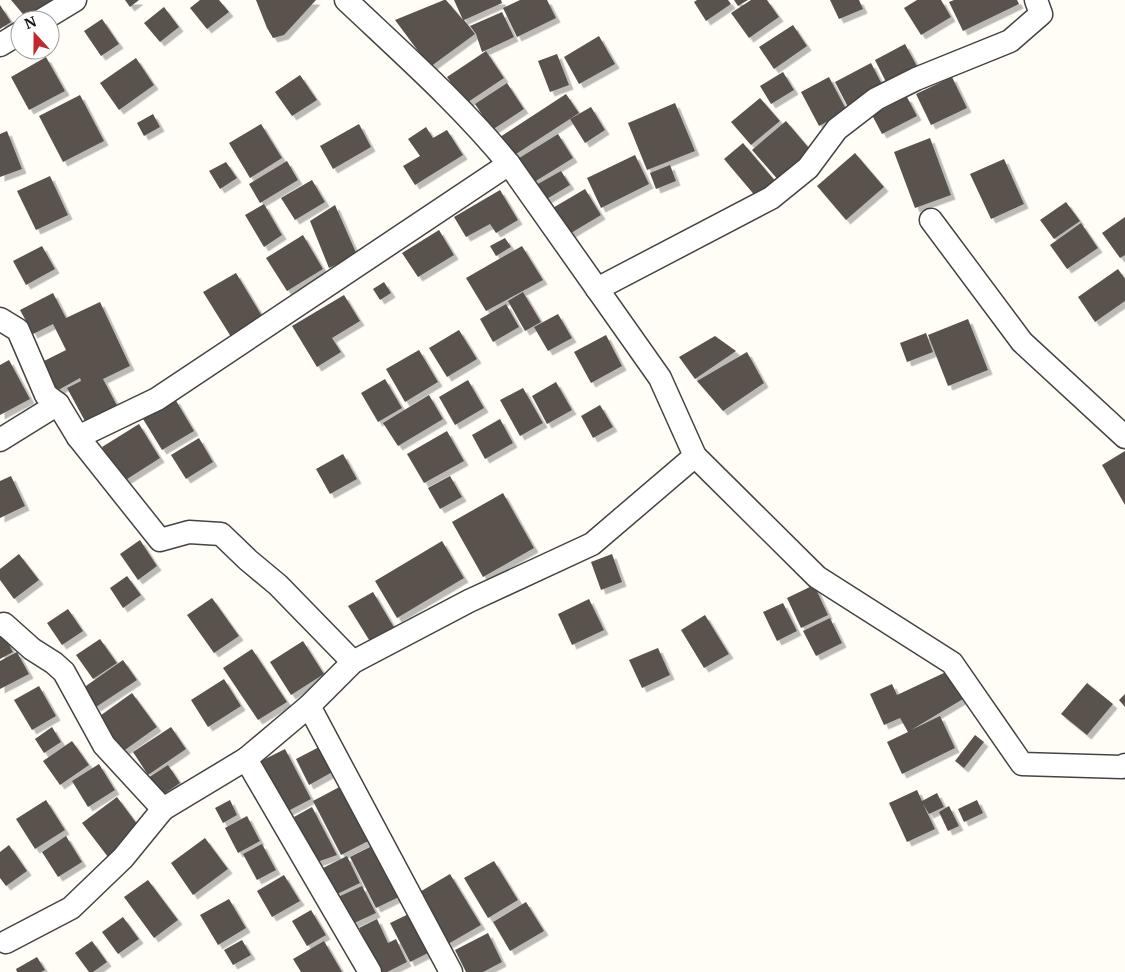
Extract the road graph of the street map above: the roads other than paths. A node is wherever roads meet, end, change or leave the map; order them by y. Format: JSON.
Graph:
{"nodes":[{"id":1,"x":75,"y":0,"type":"edge"},
{"id":2,"x":346,"y":0,"type":"edge"},
{"id":3,"x":1036,"y":0,"type":"edge"},
{"id":4,"x":58,"y":10,"type":"edge"},
{"id":5,"x":509,"y":164,"type":"junction"},
{"id":6,"x":931,"y":220,"type":"dead end"},
{"id":7,"x":597,"y":289,"type":"junction"},
{"id":8,"x":0,"y":319,"type":"edge"},
{"id":9,"x":58,"y":404,"type":"junction"},
{"id":10,"x":78,"y":437,"type":"junction"},
{"id":11,"x":1125,"y":437,"type":"edge"},
{"id":12,"x":0,"y":440,"type":"edge"},
{"id":13,"x":695,"y":456,"type":"junction"},
{"id":14,"x":0,"y":625,"type":"edge"},
{"id":15,"x":352,"y":662,"type":"junction"},
{"id":16,"x":309,"y":706,"type":"junction"},
{"id":17,"x":246,"y":759,"type":"junction"},
{"id":18,"x":1124,"y":767,"type":"edge"},
{"id":19,"x":163,"y":809,"type":"junction"},
{"id":20,"x":6,"y":942,"type":"dead end"},
{"id":21,"x":370,"y":972,"type":"edge"},
{"id":22,"x":451,"y":972,"type":"edge"}],
"edges":[{"from":1,"to":4,"type":"street"},
{"from":2,"to":5,"type":"street"},
{"from":3,"to":7,"type":"street"},
{"from":5,"to":7,"type":"street"},
{"from":5,"to":10,"type":"street"},
{"from":6,"to":11,"type":"street"},
{"from":7,"to":13,"type":"street"},
{"from":8,"to":9,"type":"street"},
{"from":9,"to":10,"type":"street"},
{"from":9,"to":12,"type":"street"},
{"from":10,"to":15,"type":"street"},
{"from":13,"to":15,"type":"street"},
{"from":13,"to":18,"type":"street"},
{"from":14,"to":19,"type":"street"},
{"from":15,"to":16,"type":"street"},
{"from":16,"to":17,"type":"street"},
{"from":16,"to":22,"type":"street"},
{"from":17,"to":19,"type":"street"},
{"from":17,"to":21,"type":"street"},
{"from":19,"to":20,"type":"street"}]}
